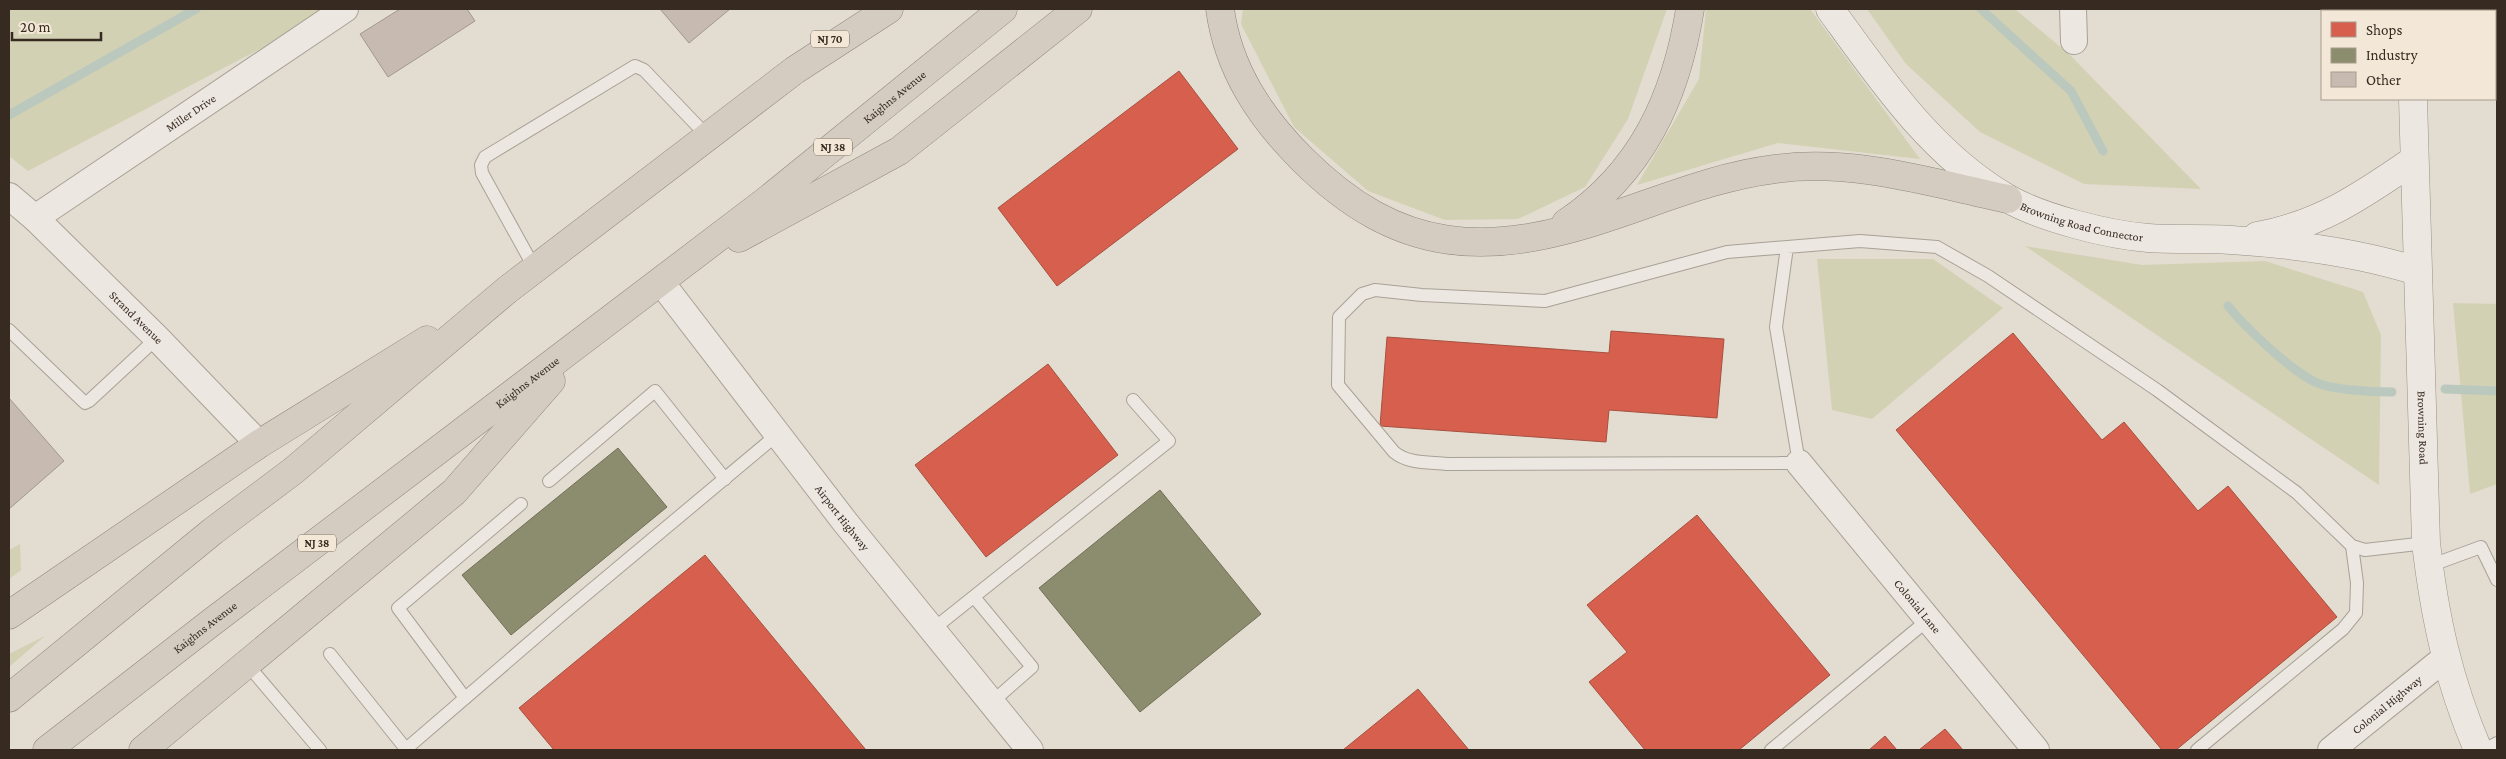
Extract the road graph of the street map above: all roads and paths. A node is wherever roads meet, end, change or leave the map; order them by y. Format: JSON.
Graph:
{"nodes":[{"id":1,"x":345,"y":9,"type":"edge"},
{"id":2,"x":864,"y":9,"type":"edge"},
{"id":3,"x":889,"y":9,"type":"edge"},
{"id":4,"x":1004,"y":9,"type":"edge"},
{"id":5,"x":1078,"y":9,"type":"edge"},
{"id":6,"x":1220,"y":9,"type":"edge"},
{"id":7,"x":1690,"y":9,"type":"edge"},
{"id":8,"x":1830,"y":9,"type":"edge"},
{"id":9,"x":2073,"y":9,"type":"edge"},
{"id":10,"x":2074,"y":41,"type":"dead end"},
{"id":11,"x":795,"y":70,"type":"junction"},
{"id":12,"x":2413,"y":100,"type":"edge"},
{"id":13,"x":709,"y":138,"type":"junction"},
{"id":14,"x":2414,"y":160,"type":"junction"},
{"id":15,"x":9,"y":196,"type":"edge"},
{"id":16,"x":2008,"y":199,"type":"junction"},
{"id":17,"x":35,"y":218,"type":"junction"},
{"id":18,"x":1552,"y":233,"type":"junction"},
{"id":19,"x":2231,"y":240,"type":"junction"},
{"id":20,"x":1787,"y":247,"type":"junction"},
{"id":21,"x":535,"y":269,"type":"junction"},
{"id":22,"x":2418,"y":270,"type":"junction"},
{"id":23,"x":660,"y":281,"type":"junction"},
{"id":24,"x":507,"y":290,"type":"junction"},
{"id":25,"x":9,"y":330,"type":"edge"},
{"id":26,"x":157,"y":338,"type":"junction"},
{"id":27,"x":588,"y":338,"type":"junction"},
{"id":28,"x":1133,"y":400,"type":"dead end"},
{"id":29,"x":778,"y":434,"type":"junction"},
{"id":30,"x":259,"y":444,"type":"junction"},
{"id":31,"x":1799,"y":463,"type":"junction"},
{"id":32,"x":725,"y":479,"type":"junction"},
{"id":33,"x":549,"y":481,"type":"dead end"},
{"id":34,"x":521,"y":504,"type":"dead end"},
{"id":35,"x":2352,"y":546,"type":"junction"},
{"id":36,"x":2427,"y":554,"type":"junction"},
{"id":37,"x":2497,"y":580,"type":"edge"},
{"id":38,"x":974,"y":597,"type":"junction"},
{"id":39,"x":9,"y":615,"type":"edge"},
{"id":40,"x":1929,"y":619,"type":"junction"},
{"id":41,"x":932,"y":630,"type":"junction"},
{"id":42,"x":330,"y":654,"type":"dead end"},
{"id":43,"x":2445,"y":658,"type":"junction"},
{"id":44,"x":246,"y":663,"type":"junction"},
{"id":45,"x":9,"y":698,"type":"edge"},
{"id":46,"x":465,"y":698,"type":"junction"},
{"id":47,"x":991,"y":703,"type":"junction"},
{"id":48,"x":2497,"y":743,"type":"edge"},
{"id":49,"x":47,"y":750,"type":"edge"},
{"id":50,"x":143,"y":750,"type":"edge"},
{"id":51,"x":320,"y":750,"type":"edge"},
{"id":52,"x":1030,"y":750,"type":"edge"},
{"id":53,"x":1771,"y":750,"type":"edge"},
{"id":54,"x":2036,"y":750,"type":"edge"},
{"id":55,"x":2197,"y":750,"type":"edge"},
{"id":56,"x":2330,"y":750,"type":"edge"},
{"id":57,"x":2478,"y":750,"type":"edge"},
{"id":58,"x":2484,"y":750,"type":"edge"}],
"edges":[{"from":1,"to":17,"type":"street","name":"Miller Drive"},
{"from":2,"to":11,"type":"highway","number":"NJ 70"},
{"from":3,"to":11,"type":"highway"},
{"from":4,"to":23,"type":"highway","name":"Kaighns Avenue","number":"NJ 38"},
{"from":5,"to":23,"type":"highway"},
{"from":6,"to":18,"type":"highway"},
{"from":7,"to":18,"type":"highway"},
{"from":8,"to":16,"type":"main road","name":"Browning Road Connector"},
{"from":9,"to":10,"type":"street"},
{"from":11,"to":13,"type":"highway"},
{"from":12,"to":14,"type":"main road","name":"Browning Road"},
{"from":13,"to":21,"type":"highway"},
{"from":13,"to":21,"type":"lane"},
{"from":14,"to":19,"type":"main road"},
{"from":14,"to":22,"type":"main road","name":"Browning Road"},
{"from":15,"to":17,"type":"street","name":"Strand Avenue"},
{"from":16,"to":18,"type":"highway"},
{"from":16,"to":19,"type":"main road","name":"Browning Road Connector"},
{"from":17,"to":26,"type":"street","name":"Strand Avenue"},
{"from":19,"to":22,"type":"main road","name":"Browning Road Connector"},
{"from":20,"to":31,"type":"lane"},
{"from":20,"to":31,"type":"lane"},
{"from":20,"to":35,"type":"lane"},
{"from":21,"to":24,"type":"highway"},
{"from":22,"to":36,"type":"main road","name":"Browning Road"},
{"from":23,"to":27,"type":"highway","name":"Kaighns Avenue","number":"NJ 38"},
{"from":23,"to":29,"type":"street","name":"Airport Highway"},
{"from":24,"to":30,"type":"highway"},
{"from":24,"to":45,"type":"highway"},
{"from":25,"to":26,"type":"lane"},
{"from":26,"to":30,"type":"street","name":"Strand Avenue"},
{"from":27,"to":44,"type":"highway"},
{"from":27,"to":49,"type":"highway","name":"Kaighns Avenue","number":"NJ 38"},
{"from":28,"to":38,"type":"lane"},
{"from":29,"to":32,"type":"lane"},
{"from":29,"to":41,"type":"street","name":"Airport Highway"},
{"from":30,"to":39,"type":"highway"},
{"from":31,"to":40,"type":"street","name":"Colonial Lane"},
{"from":32,"to":33,"type":"lane"},
{"from":32,"to":46,"type":"lane"},
{"from":34,"to":46,"type":"lane"},
{"from":35,"to":36,"type":"lane"},
{"from":35,"to":55,"type":"lane"},
{"from":36,"to":37,"type":"lane"},
{"from":36,"to":43,"type":"main road","name":"Browning Road"},
{"from":38,"to":41,"type":"lane"},
{"from":38,"to":47,"type":"lane"},
{"from":40,"to":53,"type":"lane"},
{"from":40,"to":54,"type":"street","name":"Colonial Lane"},
{"from":41,"to":47,"type":"street","name":"Airport Highway"},
{"from":42,"to":46,"type":"lane"},
{"from":43,"to":56,"type":"street","name":"Colonial Highway"},
{"from":43,"to":57,"type":"main road","name":"Browning Road"},
{"from":44,"to":50,"type":"highway"},
{"from":44,"to":51,"type":"lane"},
{"from":47,"to":52,"type":"street","name":"Airport Highway"},
{"from":48,"to":58,"type":"lane"}]}
